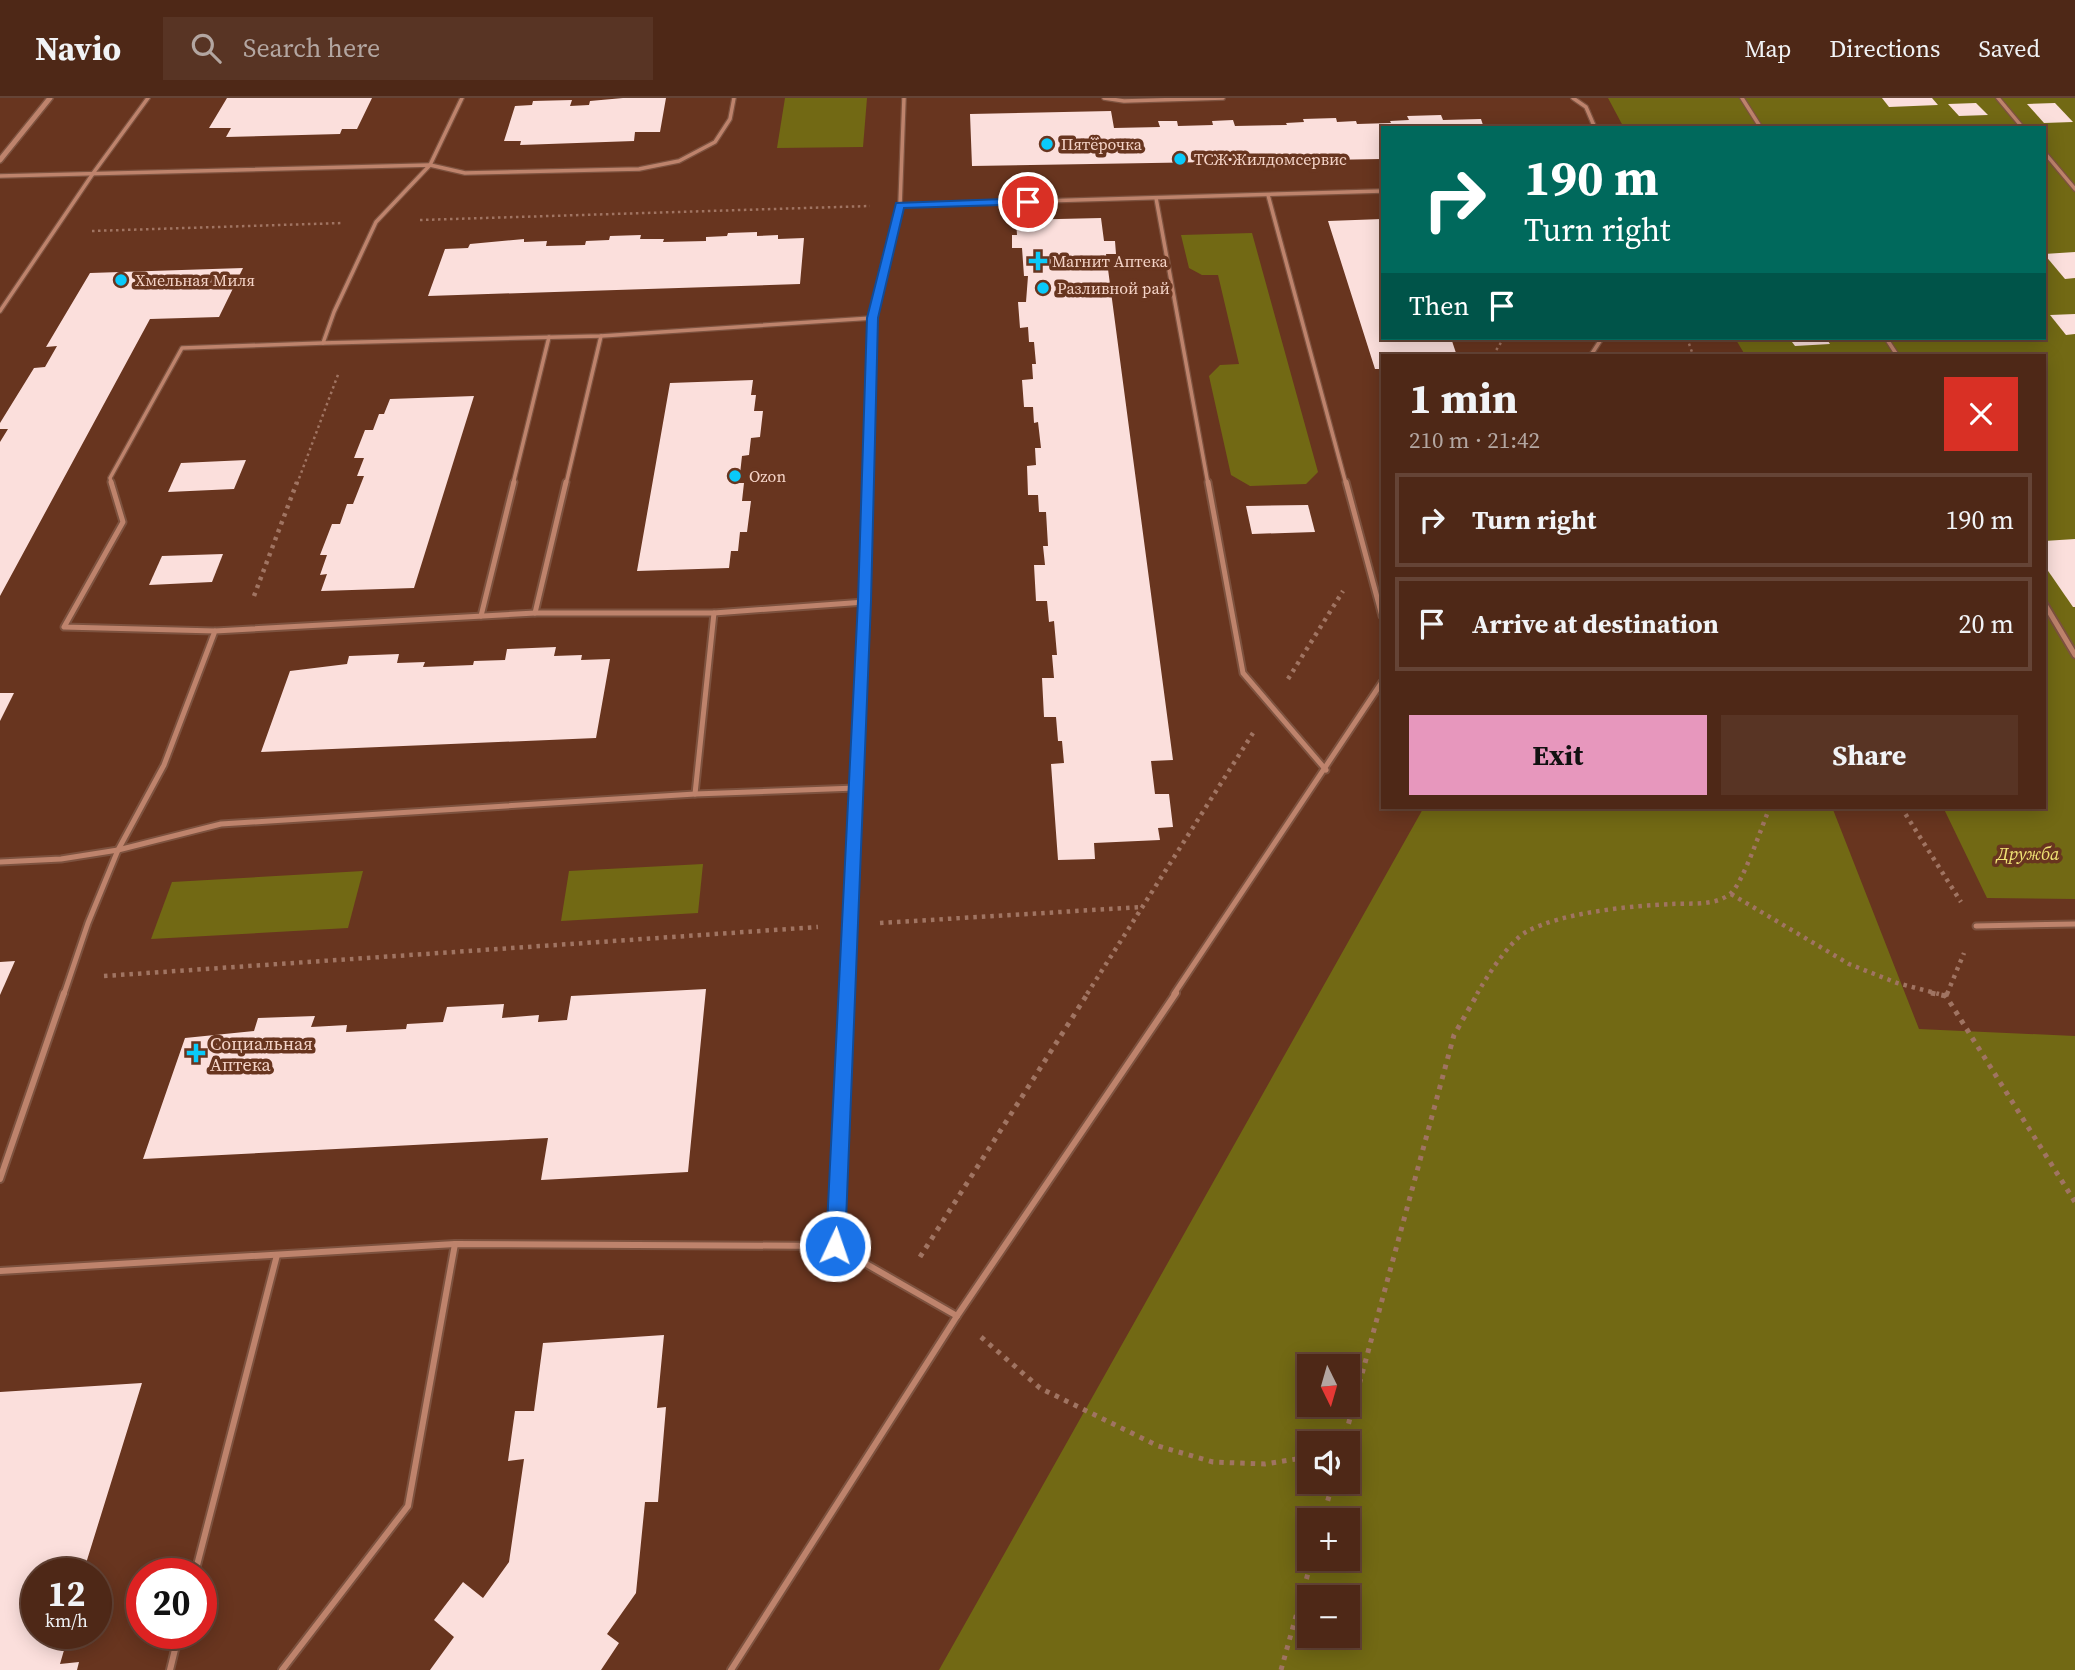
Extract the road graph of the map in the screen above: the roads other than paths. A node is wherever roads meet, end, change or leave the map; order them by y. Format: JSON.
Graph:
{"nodes":[{"id":1,"x":50,"y":98,"type":"edge"},
{"id":2,"x":148,"y":98,"type":"edge"},
{"id":3,"x":462,"y":98,"type":"edge"},
{"id":4,"x":734,"y":98,"type":"edge"},
{"id":5,"x":904,"y":98,"type":"edge"},
{"id":6,"x":1104,"y":98,"type":"edge"},
{"id":7,"x":1223,"y":98,"type":"edge"},
{"id":8,"x":1573,"y":98,"type":"edge"},
{"id":9,"x":1742,"y":98,"type":"edge"},
{"id":10,"x":1998,"y":98,"type":"edge"},
{"id":11,"x":1594,"y":126,"type":"edge"},
{"id":12,"x":1759,"y":126,"type":"edge"},
{"id":13,"x":2022,"y":126,"type":"edge"},
{"id":14,"x":2046,"y":154,"type":"edge"},
{"id":15,"x":0,"y":160,"type":"edge"},
{"id":16,"x":430,"y":165,"type":"junction"},
{"id":17,"x":94,"y":172,"type":"junction"},
{"id":18,"x":0,"y":176,"type":"edge"},
{"id":19,"x":2075,"y":189,"type":"edge"},
{"id":20,"x":1381,"y":191,"type":"edge"},
{"id":21,"x":1268,"y":195,"type":"junction"},
{"id":22,"x":1156,"y":198,"type":"junction"},
{"id":23,"x":900,"y":205,"type":"junction"},
{"id":24,"x":0,"y":311,"type":"edge"},
{"id":25,"x":872,"y":318,"type":"junction"},
{"id":26,"x":601,"y":336,"type":"junction"},
{"id":27,"x":549,"y":337,"type":"junction"},
{"id":28,"x":323,"y":343,"type":"junction"},
{"id":29,"x":864,"y":601,"type":"junction"},
{"id":30,"x":2046,"y":606,"type":"edge"},
{"id":31,"x":1381,"y":612,"type":"edge"},
{"id":32,"x":535,"y":613,"type":"junction"},
{"id":33,"x":713,"y":613,"type":"junction"},
{"id":34,"x":481,"y":616,"type":"junction"},
{"id":35,"x":215,"y":632,"type":"junction"},
{"id":36,"x":2075,"y":655,"type":"edge"},
{"id":37,"x":1381,"y":684,"type":"edge"},
{"id":38,"x":1326,"y":770,"type":"junction"},
{"id":39,"x":856,"y":788,"type":"junction"},
{"id":40,"x":695,"y":794,"type":"junction"},
{"id":41,"x":118,"y":850,"type":"junction"},
{"id":42,"x":0,"y":862,"type":"edge"},
{"id":43,"x":2075,"y":924,"type":"edge"},
{"id":44,"x":1976,"y":926,"type":"road end"},
{"id":45,"x":0,"y":1179,"type":"edge"},
{"id":46,"x":455,"y":1244,"type":"junction"},
{"id":47,"x":835,"y":1246,"type":"junction"},
{"id":48,"x":277,"y":1255,"type":"junction"},
{"id":49,"x":0,"y":1270,"type":"edge"},
{"id":50,"x":957,"y":1316,"type":"junction"},
{"id":51,"x":199,"y":1558,"type":"edge"},
{"id":52,"x":175,"y":1649,"type":"edge"},
{"id":53,"x":170,"y":1670,"type":"edge"},
{"id":54,"x":282,"y":1670,"type":"edge"},
{"id":55,"x":731,"y":1670,"type":"edge"}],
"edges":[{"from":1,"to":15,"type":"street"},
{"from":2,"to":17,"type":"lane"},
{"from":3,"to":16,"type":"lane"},
{"from":4,"to":16,"type":"lane"},
{"from":5,"to":23,"type":"lane"},
{"from":6,"to":7,"type":"lane"},
{"from":8,"to":11,"type":"lane"},
{"from":9,"to":12,"type":"lane"},
{"from":10,"to":13,"type":"lane"},
{"from":14,"to":19,"type":"lane"},
{"from":16,"to":17,"type":"lane"},
{"from":16,"to":28,"type":"lane"},
{"from":17,"to":18,"type":"lane"},
{"from":17,"to":24,"type":"lane"},
{"from":20,"to":21,"type":"lane"},
{"from":21,"to":22,"type":"lane"},
{"from":21,"to":31,"type":"lane"},
{"from":22,"to":23,"type":"lane"},
{"from":22,"to":38,"type":"lane"},
{"from":23,"to":25,"type":"lane"},
{"from":25,"to":26,"type":"lane"},
{"from":25,"to":29,"type":"lane"},
{"from":26,"to":27,"type":"lane"},
{"from":26,"to":32,"type":"lane"},
{"from":27,"to":28,"type":"lane"},
{"from":27,"to":34,"type":"lane"},
{"from":28,"to":35,"type":"lane"},
{"from":29,"to":33,"type":"lane"},
{"from":29,"to":39,"type":"lane"},
{"from":30,"to":36,"type":"lane"},
{"from":32,"to":33,"type":"lane"},
{"from":32,"to":34,"type":"lane"},
{"from":33,"to":40,"type":"lane"},
{"from":34,"to":35,"type":"lane"},
{"from":35,"to":41,"type":"lane"},
{"from":37,"to":38,"type":"lane"},
{"from":38,"to":50,"type":"lane"},
{"from":39,"to":40,"type":"lane"},
{"from":39,"to":47,"type":"lane"},
{"from":40,"to":41,"type":"lane"},
{"from":41,"to":42,"type":"lane"},
{"from":41,"to":45,"type":"lane"},
{"from":43,"to":44,"type":"lane"},
{"from":46,"to":47,"type":"lane"},
{"from":46,"to":48,"type":"lane"},
{"from":46,"to":54,"type":"lane"},
{"from":47,"to":50,"type":"lane"},
{"from":48,"to":49,"type":"lane"},
{"from":48,"to":51,"type":"lane"},
{"from":50,"to":55,"type":"lane"},
{"from":52,"to":53,"type":"lane"}]}
